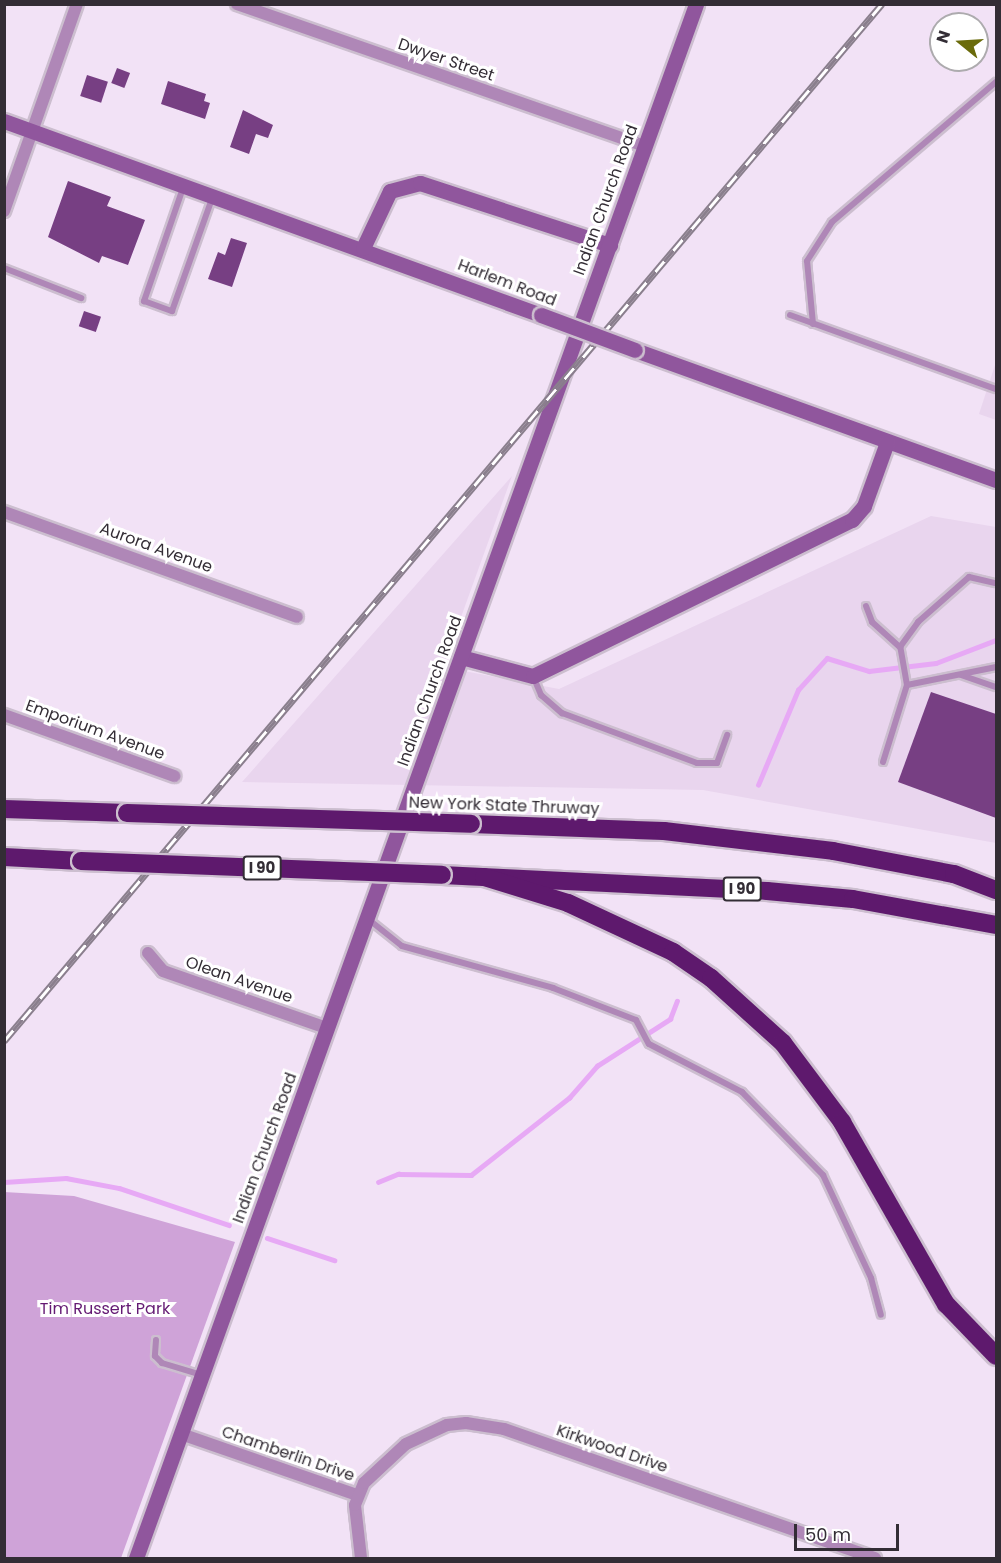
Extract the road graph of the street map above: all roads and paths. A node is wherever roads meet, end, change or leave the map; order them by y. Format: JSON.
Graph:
{"nodes":[{"id":1,"x":77,"y":4,"type":"edge"},
{"id":2,"x":237,"y":4,"type":"edge"},
{"id":3,"x":696,"y":4,"type":"edge"},
{"id":4,"x":996,"y":82,"type":"edge"},
{"id":5,"x":4,"y":121,"type":"edge"},
{"id":6,"x":32,"y":130,"type":"junction"},
{"id":7,"x":645,"y":146,"type":"junction"},
{"id":8,"x":184,"y":184,"type":"junction"},
{"id":9,"x":213,"y":195,"type":"junction"},
{"id":10,"x":4,"y":211,"type":"edge"},
{"id":11,"x":610,"y":245,"type":"junction"},
{"id":12,"x":363,"y":248,"type":"junction"},
{"id":13,"x":4,"y":268,"type":"edge"},
{"id":14,"x":81,"y":298,"type":"dead end"},
{"id":15,"x":790,"y":315,"type":"dead end"},
{"id":16,"x":813,"y":324,"type":"junction"},
{"id":17,"x":996,"y":389,"type":"edge"},
{"id":18,"x":887,"y":442,"type":"junction"},
{"id":19,"x":996,"y":480,"type":"edge"},
{"id":20,"x":4,"y":512,"type":"edge"},
{"id":21,"x":996,"y":583,"type":"edge"},
{"id":22,"x":866,"y":606,"type":"dead end"},
{"id":23,"x":297,"y":617,"type":"dead end"},
{"id":24,"x":900,"y":647,"type":"junction"},
{"id":25,"x":461,"y":657,"type":"junction"},
{"id":26,"x":996,"y":667,"type":"edge"},
{"id":27,"x":960,"y":674,"type":"junction"},
{"id":28,"x":533,"y":676,"type":"junction"},
{"id":29,"x":908,"y":685,"type":"junction"},
{"id":30,"x":996,"y":687,"type":"edge"},
{"id":31,"x":4,"y":715,"type":"edge"},
{"id":32,"x":727,"y":735,"type":"dead end"},
{"id":33,"x":884,"y":762,"type":"dead end"},
{"id":34,"x":174,"y":776,"type":"dead end"},
{"id":35,"x":4,"y":809,"type":"edge"},
{"id":36,"x":4,"y":857,"type":"edge"},
{"id":37,"x":954,"y":874,"type":"junction"},
{"id":38,"x":484,"y":877,"type":"junction"},
{"id":39,"x":996,"y":877,"type":"edge"},
{"id":40,"x":996,"y":890,"type":"edge"},
{"id":41,"x":368,"y":918,"type":"junction"},
{"id":42,"x":996,"y":925,"type":"edge"},
{"id":43,"x":148,"y":953,"type":"dead end"},
{"id":44,"x":327,"y":1029,"type":"junction"},
{"id":45,"x":881,"y":1315,"type":"dead end"},
{"id":46,"x":156,"y":1340,"type":"dead end"},
{"id":47,"x":996,"y":1356,"type":"edge"},
{"id":48,"x":202,"y":1375,"type":"junction"},
{"id":49,"x":181,"y":1434,"type":"junction"},
{"id":50,"x":357,"y":1496,"type":"junction"},
{"id":51,"x":136,"y":1558,"type":"edge"},
{"id":52,"x":362,"y":1558,"type":"edge"},
{"id":53,"x":874,"y":1558,"type":"edge"}],
"edges":[{"from":1,"to":6,"type":"street"},
{"from":2,"to":7,"type":"street","name":"Dwyer Street"},
{"from":3,"to":7,"type":"main road","name":"Indian Church Road"},
{"from":4,"to":16,"type":"lane"},
{"from":5,"to":6,"type":"main road","name":"Harlem Road"},
{"from":6,"to":8,"type":"main road","name":"Harlem Road"},
{"from":6,"to":10,"type":"street"},
{"from":7,"to":11,"type":"main road","name":"Indian Church Road"},
{"from":8,"to":9,"type":"main road","name":"Harlem Road"},
{"from":8,"to":9,"type":"lane"},
{"from":9,"to":12,"type":"main road","name":"Harlem Road"},
{"from":11,"to":12,"type":"main road"},
{"from":11,"to":25,"type":"main road","name":"Indian Church Road"},
{"from":12,"to":18,"type":"main road","name":"Harlem Road","bridge":true},
{"from":13,"to":14,"type":"lane"},
{"from":15,"to":16,"type":"lane"},
{"from":16,"to":17,"type":"lane"},
{"from":18,"to":19,"type":"main road","name":"Harlem Road"},
{"from":18,"to":28,"type":"main road"},
{"from":20,"to":23,"type":"street","name":"Aurora Avenue"},
{"from":21,"to":24,"type":"lane"},
{"from":22,"to":24,"type":"lane"},
{"from":24,"to":29,"type":"lane"},
{"from":25,"to":28,"type":"main road"},
{"from":25,"to":41,"type":"main road","name":"Indian Church Road"},
{"from":26,"to":27,"type":"lane"},
{"from":27,"to":29,"type":"lane"},
{"from":27,"to":30,"type":"lane"},
{"from":28,"to":32,"type":"lane"},
{"from":29,"to":33,"type":"lane"},
{"from":31,"to":34,"type":"street","name":"Emporium Avenue"},
{"from":35,"to":37,"type":"highway","name":"New York State Thruway","bridge":true},
{"from":36,"to":38,"type":"highway","number":"I 90","bridge":true},
{"from":37,"to":39,"type":"highway"},
{"from":37,"to":40,"type":"highway","name":"New York State Thruway"},
{"from":38,"to":42,"type":"highway","number":"I 90"},
{"from":38,"to":47,"type":"highway"},
{"from":41,"to":44,"type":"main road","name":"Indian Church Road"},
{"from":41,"to":45,"type":"lane"},
{"from":43,"to":44,"type":"street","name":"Olean Avenue"},
{"from":44,"to":48,"type":"main road","name":"Indian Church Road"},
{"from":46,"to":48,"type":"lane"},
{"from":48,"to":49,"type":"main road","name":"Indian Church Road"},
{"from":49,"to":50,"type":"street","name":"Chamberlin Drive"},
{"from":49,"to":51,"type":"main road","name":"Indian Church Road"},
{"from":50,"to":52,"type":"street","name":"Chamberlin Drive"},
{"from":50,"to":53,"type":"street","name":"Kirkwood Drive"}]}
